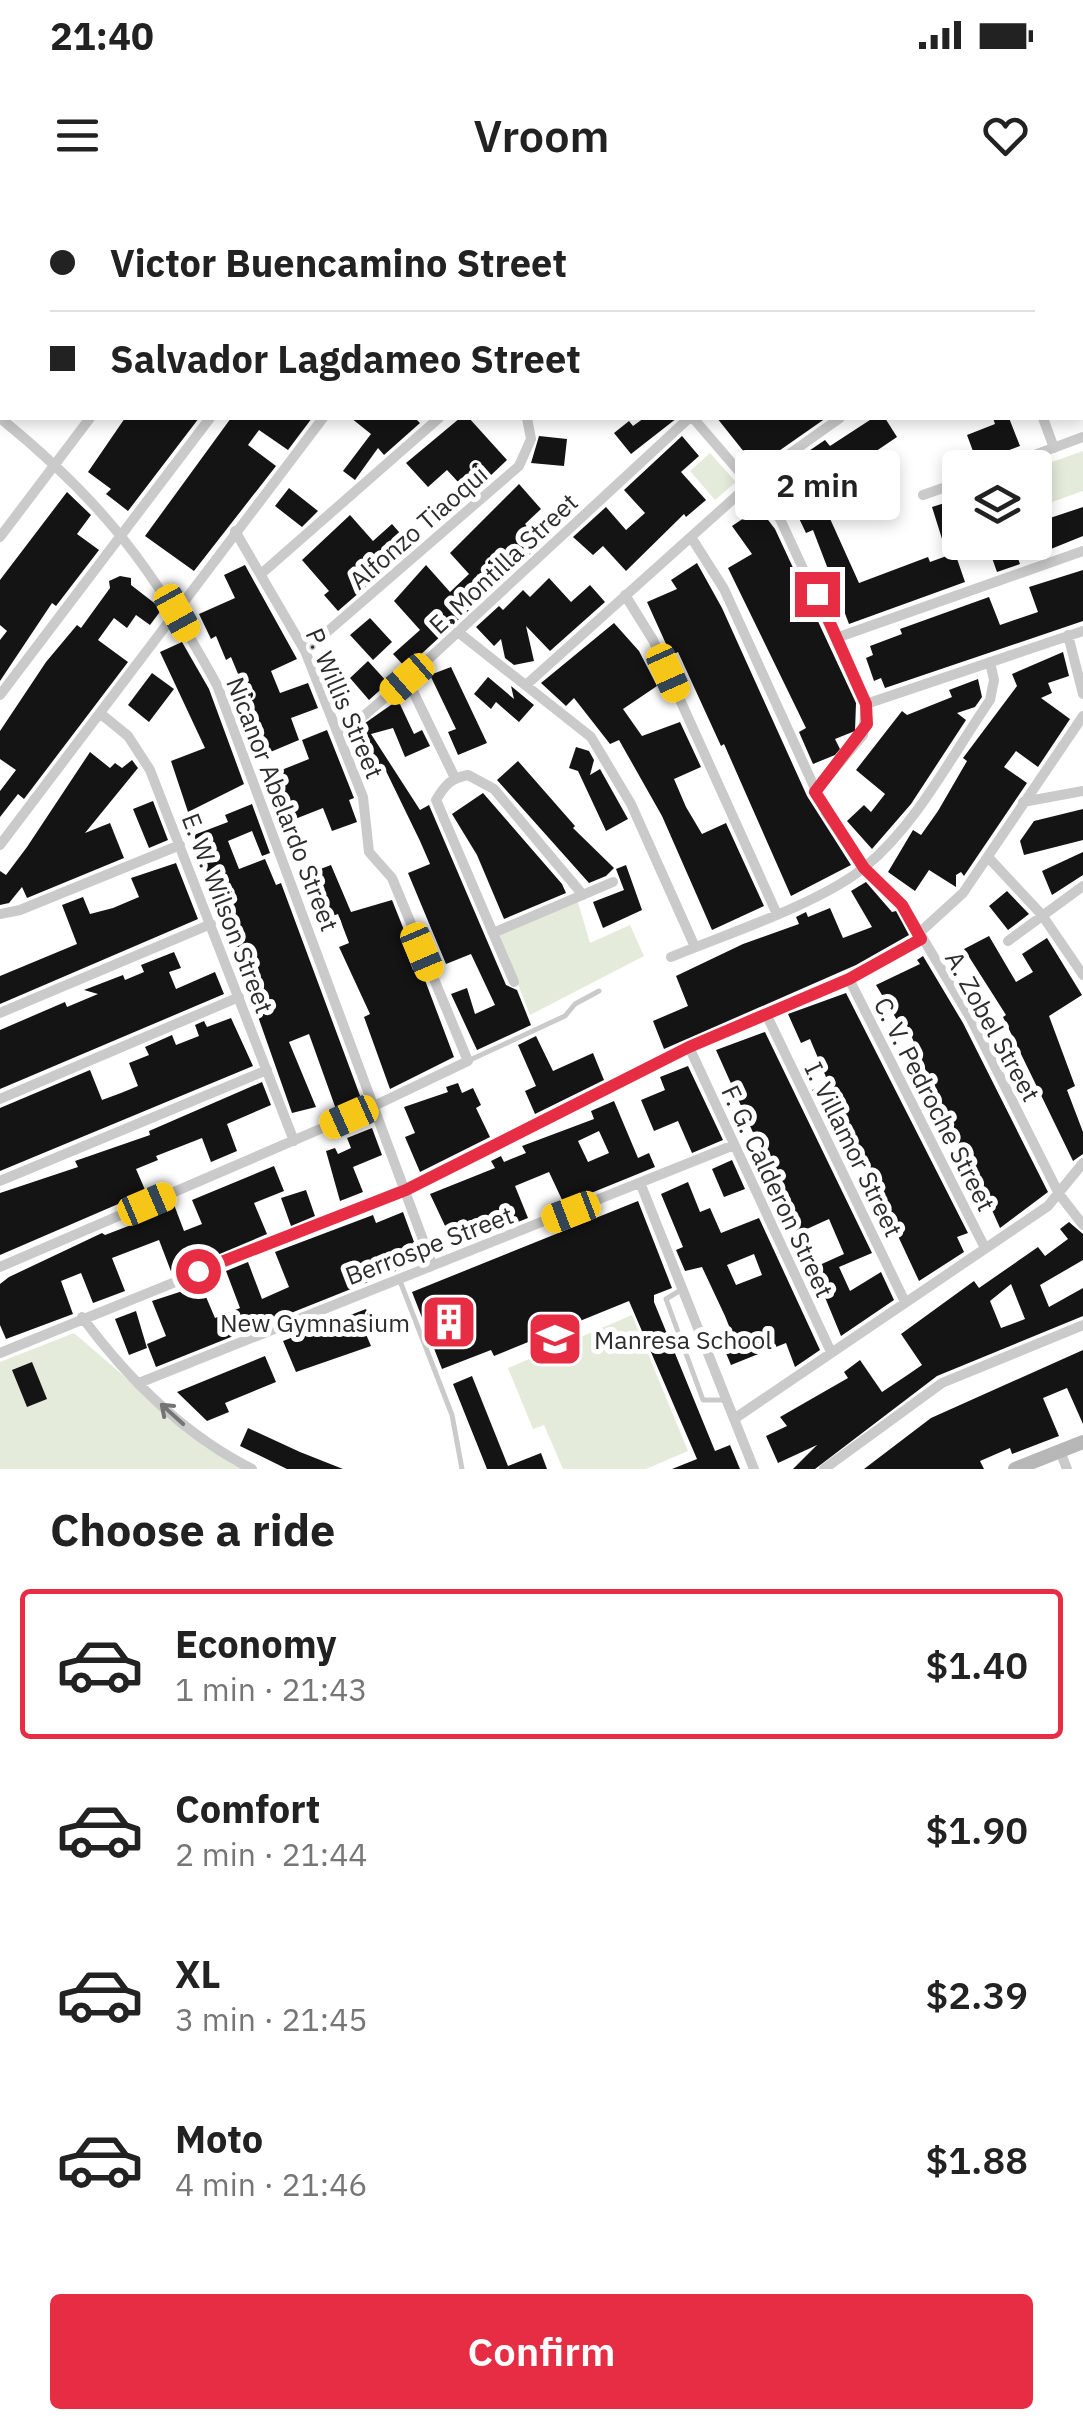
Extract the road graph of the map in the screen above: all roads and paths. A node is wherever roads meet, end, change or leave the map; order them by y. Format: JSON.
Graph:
{"nodes":[{"id":1,"x":2,"y":420,"type":"edge"},
{"id":2,"x":88,"y":420,"type":"edge"},
{"id":3,"x":209,"y":420,"type":"edge"},
{"id":4,"x":321,"y":420,"type":"edge"},
{"id":5,"x":438,"y":420,"type":"edge"},
{"id":6,"x":527,"y":420,"type":"edge"},
{"id":7,"x":689,"y":420,"type":"edge"},
{"id":8,"x":693,"y":420,"type":"edge"},
{"id":9,"x":837,"y":420,"type":"edge"},
{"id":10,"x":1044,"y":420,"type":"edge"},
{"id":11,"x":1083,"y":437,"type":"edge"},
{"id":12,"x":1054,"y":448,"type":"junction"},
{"id":13,"x":1048,"y":450,"type":"edge"},
{"id":14,"x":55,"y":462,"type":"junction"},
{"id":15,"x":751,"y":482,"type":"junction"},
{"id":16,"x":942,"y":488,"type":"edge"},
{"id":17,"x":923,"y":495,"type":"dead end"},
{"id":18,"x":235,"y":531,"type":"junction"},
{"id":19,"x":124,"y":534,"type":"junction"},
{"id":20,"x":0,"y":536,"type":"edge"},
{"id":21,"x":691,"y":537,"type":"junction"},
{"id":22,"x":1083,"y":551,"type":"edge"},
{"id":23,"x":262,"y":574,"type":"junction"},
{"id":24,"x":626,"y":594,"type":"junction"},
{"id":25,"x":177,"y":613,"type":"junction"},
{"id":26,"x":1083,"y":631,"type":"edge"},
{"id":27,"x":458,"y":632,"type":"junction"},
{"id":28,"x":1068,"y":636,"type":"junction"},
{"id":29,"x":836,"y":638,"type":"junction"},
{"id":30,"x":305,"y":651,"type":"junction"},
{"id":31,"x":990,"y":662,"type":"junction"},
{"id":32,"x":407,"y":679,"type":"junction"},
{"id":33,"x":526,"y":685,"type":"junction"},
{"id":34,"x":0,"y":694,"type":"edge"},
{"id":35,"x":1083,"y":694,"type":"edge"},
{"id":36,"x":866,"y":704,"type":"junction"},
{"id":37,"x":101,"y":714,"type":"junction"},
{"id":38,"x":1083,"y":716,"type":"edge"},
{"id":39,"x":337,"y":730,"type":"junction"},
{"id":40,"x":454,"y":778,"type":"junction"},
{"id":41,"x":1083,"y":790,"type":"edge"},
{"id":42,"x":815,"y":792,"type":"junction"},
{"id":43,"x":1023,"y":802,"type":"junction"},
{"id":44,"x":0,"y":845,"type":"edge"},
{"id":45,"x":180,"y":845,"type":"junction"},
{"id":46,"x":988,"y":857,"type":"junction"},
{"id":47,"x":864,"y":868,"type":"junction"},
{"id":48,"x":612,"y":882,"type":"dead end"},
{"id":49,"x":1083,"y":886,"type":"edge"},
{"id":50,"x":582,"y":895,"type":"junction"},
{"id":51,"x":776,"y":912,"type":"junction"},
{"id":52,"x":0,"y":914,"type":"edge"},
{"id":53,"x":1042,"y":915,"type":"junction"},
{"id":54,"x":211,"y":924,"type":"junction"},
{"id":55,"x":494,"y":932,"type":"junction"},
{"id":56,"x":920,"y":936,"type":"junction"},
{"id":57,"x":1008,"y":941,"type":"dead end"},
{"id":58,"x":695,"y":948,"type":"junction"},
{"id":59,"x":671,"y":957,"type":"dead end"},
{"id":60,"x":1083,"y":975,"type":"edge"},
{"id":61,"x":849,"y":979,"type":"junction"},
{"id":62,"x":514,"y":982,"type":"dead end"},
{"id":63,"x":599,"y":991,"type":"dead end"},
{"id":64,"x":239,"y":997,"type":"junction"},
{"id":65,"x":0,"y":1012,"type":"edge"},
{"id":66,"x":766,"y":1014,"type":"junction"},
{"id":67,"x":689,"y":1047,"type":"junction"},
{"id":68,"x":468,"y":1061,"type":"junction"},
{"id":69,"x":267,"y":1070,"type":"junction"},
{"id":70,"x":0,"y":1099,"type":"edge"},
{"id":71,"x":376,"y":1105,"type":"junction"},
{"id":72,"x":294,"y":1141,"type":"junction"},
{"id":73,"x":734,"y":1145,"type":"junction"},
{"id":74,"x":1083,"y":1162,"type":"edge"},
{"id":75,"x":0,"y":1181,"type":"edge"},
{"id":76,"x":641,"y":1186,"type":"junction"},
{"id":77,"x":406,"y":1190,"type":"junction"},
{"id":78,"x":1059,"y":1194,"type":"junction"},
{"id":79,"x":1083,"y":1225,"type":"edge"},
{"id":80,"x":985,"y":1248,"type":"junction"},
{"id":81,"x":432,"y":1264,"type":"junction"},
{"id":82,"x":0,"y":1267,"type":"edge"},
{"id":83,"x":399,"y":1278,"type":"junction"},
{"id":84,"x":681,"y":1290,"type":"junction"},
{"id":85,"x":905,"y":1302,"type":"junction"},
{"id":86,"x":82,"y":1316,"type":"junction"},
{"id":87,"x":1083,"y":1325,"type":"edge"},
{"id":88,"x":830,"y":1352,"type":"junction"},
{"id":89,"x":0,"y":1353,"type":"edge"},
{"id":90,"x":138,"y":1383,"type":"junction"},
{"id":91,"x":725,"y":1400,"type":"junction"},
{"id":92,"x":734,"y":1418,"type":"junction"},
{"id":93,"x":1083,"y":1442,"type":"edge"},
{"id":94,"x":1060,"y":1451,"type":"junction"},
{"id":95,"x":252,"y":1469,"type":"edge"},
{"id":96,"x":462,"y":1469,"type":"edge"},
{"id":97,"x":754,"y":1469,"type":"edge"},
{"id":98,"x":824,"y":1469,"type":"edge"},
{"id":99,"x":1015,"y":1469,"type":"edge"},
{"id":100,"x":1067,"y":1469,"type":"edge"}],
"edges":[{"from":1,"to":14,"type":"street","name":"Nicanor Abelardo Street"},
{"from":2,"to":14,"type":"street"},
{"from":3,"to":19,"type":"street"},
{"from":4,"to":18,"type":"street"},
{"from":5,"to":23,"type":"street"},
{"from":6,"to":30,"type":"street","name":"Alfonzo Tiaoqui"},
{"from":7,"to":27,"type":"street","name":"E. Montilla Street"},
{"from":8,"to":15,"type":"street"},
{"from":9,"to":15,"type":"street"},
{"from":10,"to":12,"type":"street"},
{"from":11,"to":12,"type":"street"},
{"from":12,"to":13,"type":"street"},
{"from":14,"to":19,"type":"street","name":"Nicanor Abelardo Street"},
{"from":14,"to":20,"type":"street"},
{"from":15,"to":21,"type":"street"},
{"from":15,"to":29,"type":"street"},
{"from":16,"to":17,"type":"street"},
{"from":18,"to":23,"type":"street","name":"P. Willis Street"},
{"from":18,"to":25,"type":"street"},
{"from":19,"to":25,"type":"street","name":"Nicanor Abelardo Street"},
{"from":19,"to":34,"type":"street"},
{"from":21,"to":24,"type":"street"},
{"from":21,"to":42,"type":"street","name":"A. Zobel Street"},
{"from":22,"to":29,"type":"street"},
{"from":23,"to":30,"type":"street","name":"P. Willis Street"},
{"from":24,"to":33,"type":"street"},
{"from":24,"to":51,"type":"street"},
{"from":25,"to":37,"type":"street"},
{"from":25,"to":71,"type":"street","name":"Nicanor Abelardo Street"},
{"from":26,"to":28,"type":"street"},
{"from":27,"to":32,"type":"street","name":"E. Montilla Street"},
{"from":27,"to":33,"type":"street"},
{"from":28,"to":31,"type":"street"},
{"from":28,"to":35,"type":"street"},
{"from":29,"to":36,"type":"street"},
{"from":30,"to":39,"type":"street","name":"P. Willis Street"},
{"from":31,"to":36,"type":"street"},
{"from":31,"to":47,"type":"street"},
{"from":32,"to":39,"type":"street","name":"E. Montilla Street"},
{"from":32,"to":40,"type":"street"},
{"from":33,"to":58,"type":"street"},
{"from":36,"to":42,"type":"street"},
{"from":37,"to":44,"type":"street"},
{"from":37,"to":45,"type":"street","name":"E. W. Wilson Street"},
{"from":38,"to":43,"type":"street"},
{"from":39,"to":68,"type":"street","name":"P. Willis Street"},
{"from":40,"to":50,"type":"street"},
{"from":40,"to":55,"type":"street"},
{"from":41,"to":43,"type":"street"},
{"from":42,"to":47,"type":"street","name":"A. Zobel Street"},
{"from":43,"to":46,"type":"street"},
{"from":45,"to":52,"type":"street"},
{"from":45,"to":54,"type":"street","name":"E. W. Wilson Street"},
{"from":46,"to":53,"type":"street"},
{"from":46,"to":56,"type":"street"},
{"from":47,"to":51,"type":"street"},
{"from":47,"to":56,"type":"street","name":"A. Zobel Street"},
{"from":48,"to":50,"type":"street"},
{"from":49,"to":53,"type":"street"},
{"from":50,"to":55,"type":"street"},
{"from":51,"to":58,"type":"street"},
{"from":53,"to":57,"type":"street"},
{"from":53,"to":60,"type":"street"},
{"from":54,"to":64,"type":"street","name":"E. W. Wilson Street"},
{"from":54,"to":65,"type":"street"},
{"from":55,"to":62,"type":"street"},
{"from":56,"to":61,"type":"street"},
{"from":56,"to":78,"type":"street","name":"A. Zobel Street"},
{"from":58,"to":59,"type":"street"},
{"from":61,"to":66,"type":"street"},
{"from":61,"to":80,"type":"street","name":"C. V. Pedroche Street"},
{"from":63,"to":68,"type":"lane"},
{"from":64,"to":69,"type":"street","name":"E. W. Wilson Street"},
{"from":64,"to":70,"type":"street"},
{"from":66,"to":67,"type":"street"},
{"from":66,"to":85,"type":"street","name":"I. Villamor Street"},
{"from":67,"to":73,"type":"street","name":"F. G. Calderon Street"},
{"from":67,"to":77,"type":"street"},
{"from":68,"to":71,"type":"street"},
{"from":69,"to":72,"type":"street","name":"E. W. Wilson Street"},
{"from":69,"to":75,"type":"street"},
{"from":71,"to":72,"type":"street"},
{"from":71,"to":77,"type":"street","name":"Nicanor Abelardo Street"},
{"from":72,"to":82,"type":"street"},
{"from":73,"to":76,"type":"street","name":"Berrospe Street"},
{"from":73,"to":88,"type":"street","name":"F. G. Calderon Street"},
{"from":74,"to":78,"type":"street"},
{"from":76,"to":81,"type":"street","name":"Berrospe Street"},
{"from":76,"to":84,"type":"street"},
{"from":77,"to":81,"type":"street","name":"Nicanor Abelardo Street"},
{"from":77,"to":86,"type":"street"},
{"from":78,"to":79,"type":"street","name":"A. Zobel Street"},
{"from":78,"to":80,"type":"street"},
{"from":80,"to":85,"type":"street"},
{"from":81,"to":83,"type":"street","name":"Berrospe Street"},
{"from":83,"to":90,"type":"street","name":"Berrospe Street"},
{"from":83,"to":96,"type":"lane"},
{"from":84,"to":91,"type":"street"},
{"from":84,"to":91,"type":"lane"},
{"from":85,"to":88,"type":"street"},
{"from":86,"to":89,"type":"street"},
{"from":86,"to":90,"type":"street"},
{"from":87,"to":98,"type":"street"},
{"from":88,"to":92,"type":"street"},
{"from":95,"to":90,"type":"street","one_way":true},
{"from":91,"to":92,"type":"street"},
{"from":92,"to":97,"type":"street"},
{"from":93,"to":94,"type":"street"},
{"from":94,"to":99,"type":"street"},
{"from":94,"to":100,"type":"street"}]}
